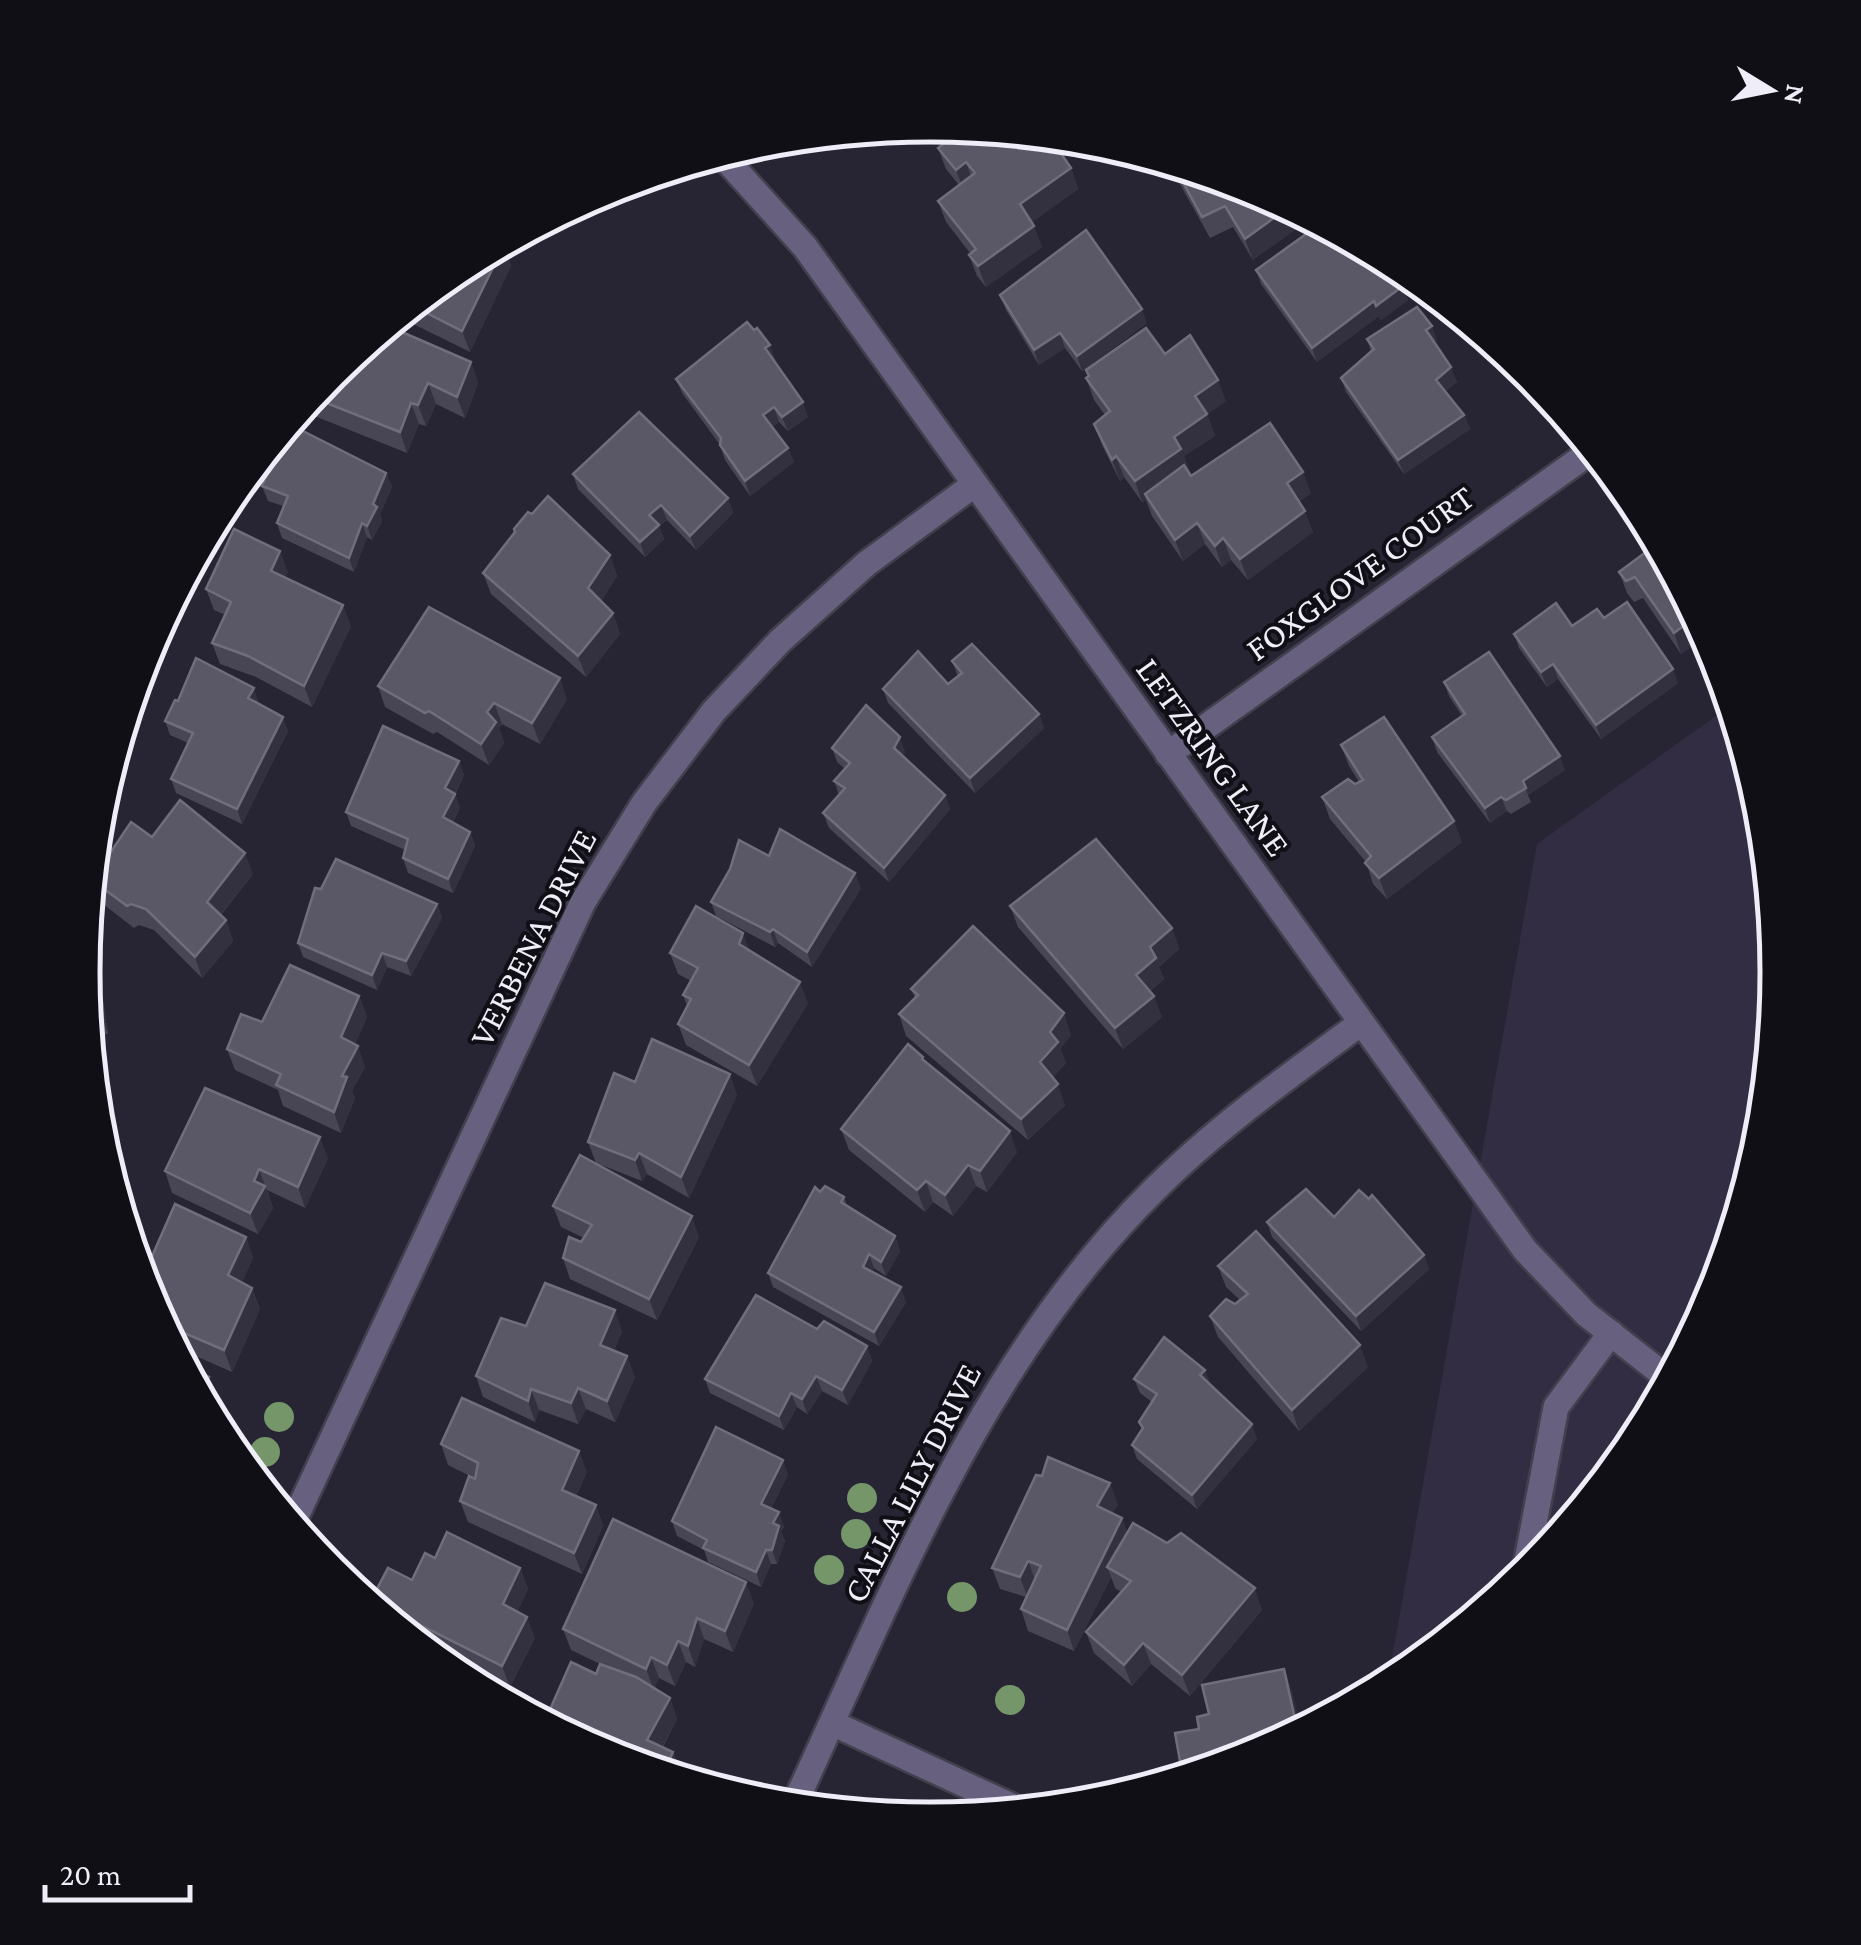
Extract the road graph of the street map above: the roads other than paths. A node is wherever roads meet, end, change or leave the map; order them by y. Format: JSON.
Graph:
{"nodes":[{"id":1,"x":732,"y":166,"type":"edge"},
{"id":2,"x":1582,"y":458,"type":"edge"},
{"id":3,"x":975,"y":484,"type":"junction"},
{"id":4,"x":1168,"y":754,"type":"junction"},
{"id":5,"x":1361,"y":1024,"type":"junction"},
{"id":6,"x":1610,"y":1333,"type":"junction"},
{"id":7,"x":1659,"y":1371,"type":"edge"},
{"id":8,"x":299,"y":1511,"type":"edge"},
{"id":9,"x":1529,"y":1548,"type":"edge"},
{"id":10,"x":832,"y":1723,"type":"junction"},
{"id":11,"x":801,"y":1792,"type":"edge"},
{"id":12,"x":996,"y":1800,"type":"edge"}],
"edges":[{"from":1,"to":3,"type":"street","name":"LETZRING LANE"},
{"from":2,"to":4,"type":"street","name":"FOXGLOVE COURT"},
{"from":3,"to":4,"type":"street","name":"LETZRING LANE"},
{"from":3,"to":8,"type":"street","name":"VERBENA DRIVE"},
{"from":4,"to":5,"type":"street","name":"LETZRING LANE"},
{"from":5,"to":6,"type":"street","name":"LETZRING LANE"},
{"from":5,"to":10,"type":"street","name":"CALLA LILY DRIVE"},
{"from":6,"to":7,"type":"street","name":"LETZRING LANE"},
{"from":6,"to":9,"type":"street"},
{"from":10,"to":11,"type":"street","name":"CALLA LILY DRIVE"},
{"from":10,"to":12,"type":"street"}]}
